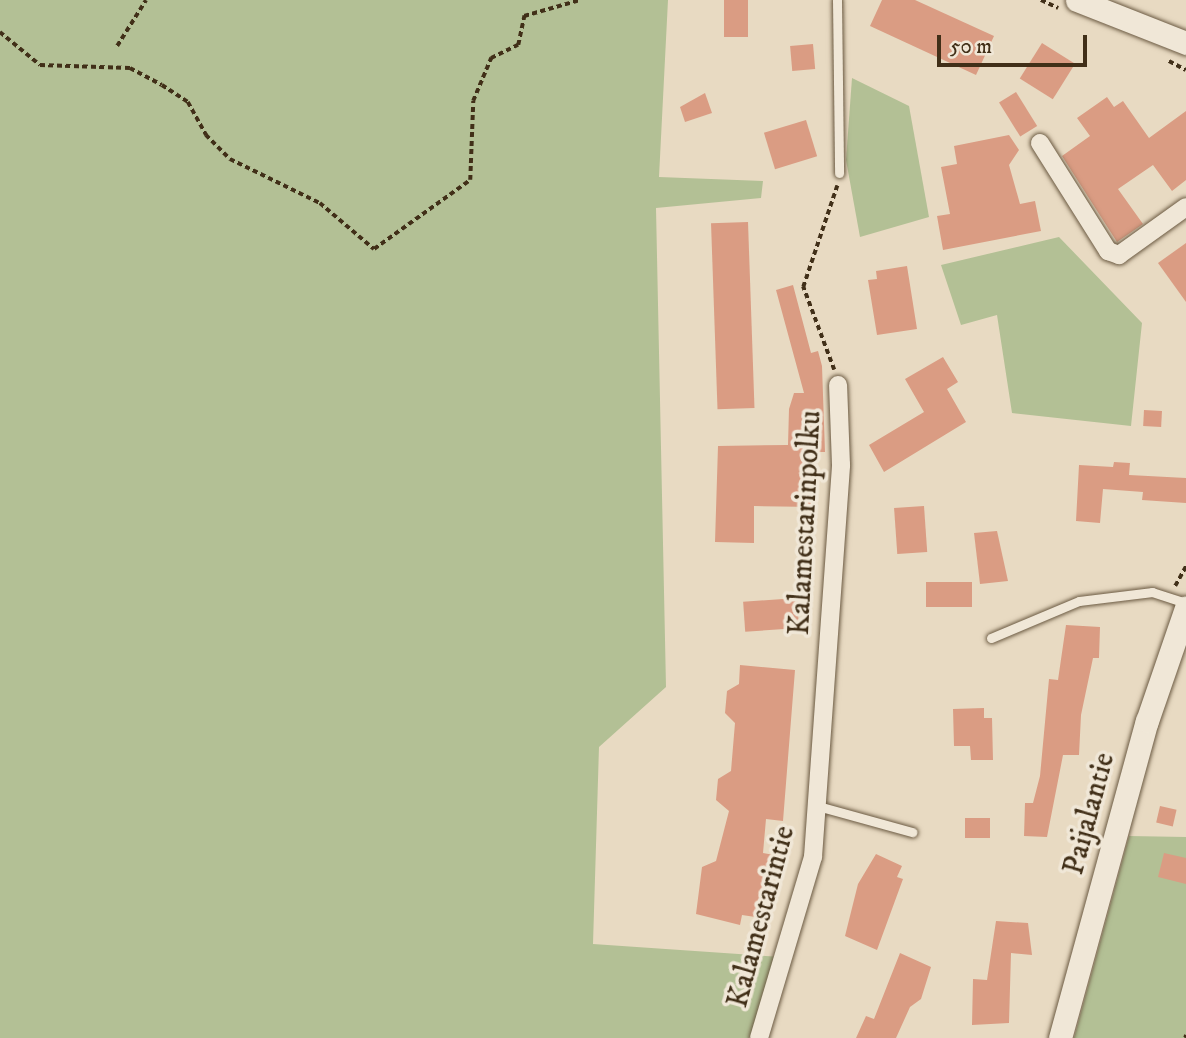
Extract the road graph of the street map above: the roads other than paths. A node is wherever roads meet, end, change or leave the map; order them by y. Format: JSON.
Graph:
{"nodes":[{"id":1,"x":837,"y":0,"type":"edge"},
{"id":2,"x":1077,"y":0,"type":"edge"},
{"id":3,"x":1186,"y":43,"type":"edge"},
{"id":4,"x":1040,"y":143,"type":"dead end"},
{"id":5,"x":839,"y":173,"type":"road end"},
{"id":6,"x":1186,"y":207,"type":"edge"},
{"id":7,"x":838,"y":386,"type":"road end"},
{"id":8,"x":1186,"y":606,"type":"edge"},
{"id":9,"x":991,"y":638,"type":"dead end"},
{"id":10,"x":819,"y":768,"type":"joint"},
{"id":11,"x":818,"y":806,"type":"junction"},
{"id":12,"x":912,"y":832,"type":"dead end"},
{"id":13,"x":759,"y":1038,"type":"edge"},
{"id":14,"x":1060,"y":1038,"type":"edge"}],
"edges":[{"from":1,"to":5,"type":"lane"},
{"from":2,"to":3,"type":"street"},
{"from":4,"to":6,"type":"street"},
{"from":7,"to":10,"type":"street","name":"Kalamestarinpolku"},
{"from":8,"to":9,"type":"lane"},
{"from":8,"to":14,"type":"street","name":"Paijalantie"},
{"from":10,"to":11,"type":"street","name":"Kalamestarintie"},
{"from":11,"to":12,"type":"lane"},
{"from":11,"to":13,"type":"street","name":"Kalamestarintie"}]}
